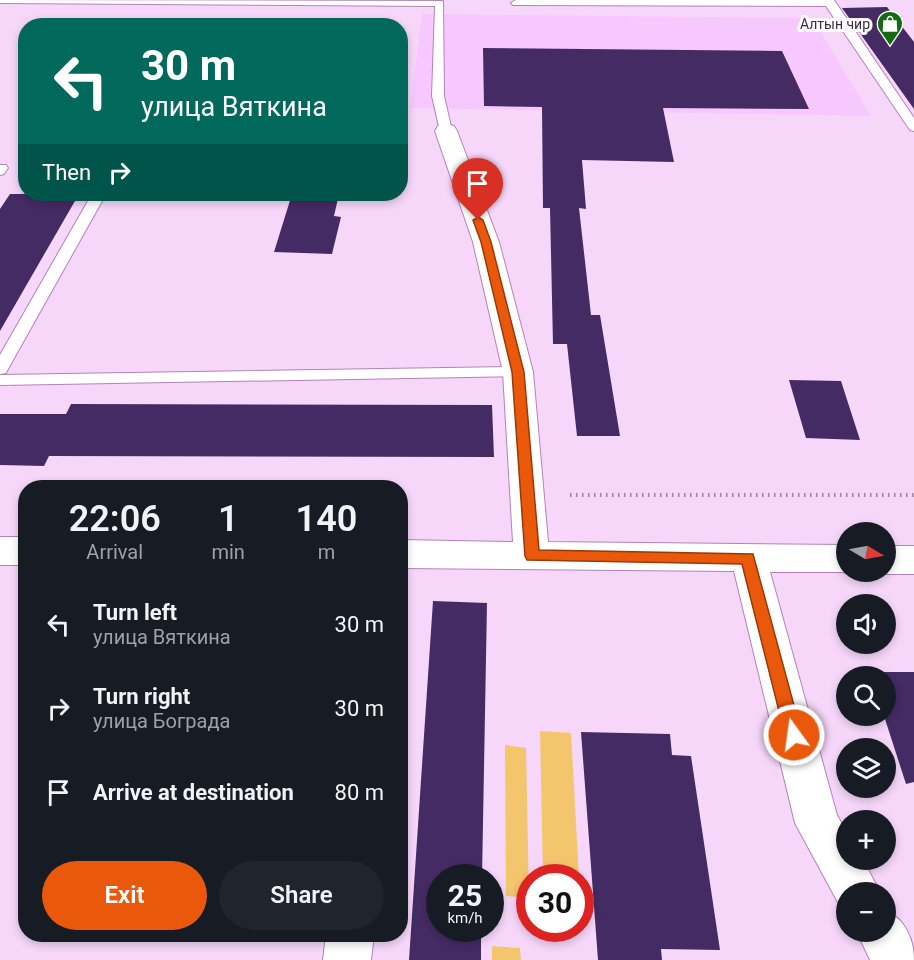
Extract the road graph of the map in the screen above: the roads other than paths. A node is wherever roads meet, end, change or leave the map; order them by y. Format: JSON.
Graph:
{"nodes":[{"id":1,"x":0,"y":0,"type":"edge"},
{"id":2,"x":829,"y":1,"type":"edge"},
{"id":3,"x":516,"y":3,"type":"dead end"},
{"id":4,"x":914,"y":127,"type":"edge"},
{"id":5,"x":446,"y":131,"type":"joint"},
{"id":6,"x":95,"y":201,"type":"edge"},
{"id":7,"x":0,"y":369,"type":"edge"},
{"id":8,"x":518,"y":372,"type":"junction"},
{"id":9,"x":0,"y":380,"type":"edge"},
{"id":10,"x":0,"y":551,"type":"edge"},
{"id":11,"x":18,"y":551,"type":"edge"},
{"id":12,"x":408,"y":554,"type":"edge"},
{"id":13,"x":532,"y":556,"type":"junction"},
{"id":14,"x":748,"y":558,"type":"junction"},
{"id":15,"x":836,"y":559,"type":"edge"},
{"id":16,"x":896,"y":560,"type":"edge"},
{"id":17,"x":914,"y":560,"type":"edge"},
{"id":18,"x":851,"y":882,"type":"edge"},
{"id":19,"x":349,"y":942,"type":"edge"},
{"id":20,"x":886,"y":942,"type":"edge"},
{"id":21,"x":347,"y":960,"type":"edge"},
{"id":22,"x":897,"y":960,"type":"edge"}],
"edges":[{"from":1,"to":5,"type":"lane"},
{"from":2,"to":3,"type":"lane"},
{"from":2,"to":4,"type":"lane"},
{"from":5,"to":8,"type":"street"},
{"from":6,"to":7,"type":"lane"},
{"from":8,"to":9,"type":"lane"},
{"from":8,"to":13,"type":"street"},
{"from":10,"to":11,"type":"street"},
{"from":12,"to":13,"type":"street"},
{"from":13,"to":14,"type":"street"},
{"from":14,"to":15,"type":"street"},
{"from":14,"to":18,"type":"street"},
{"from":16,"to":17,"type":"street"},
{"from":19,"to":21,"type":"street"},
{"from":20,"to":22,"type":"street"}]}
